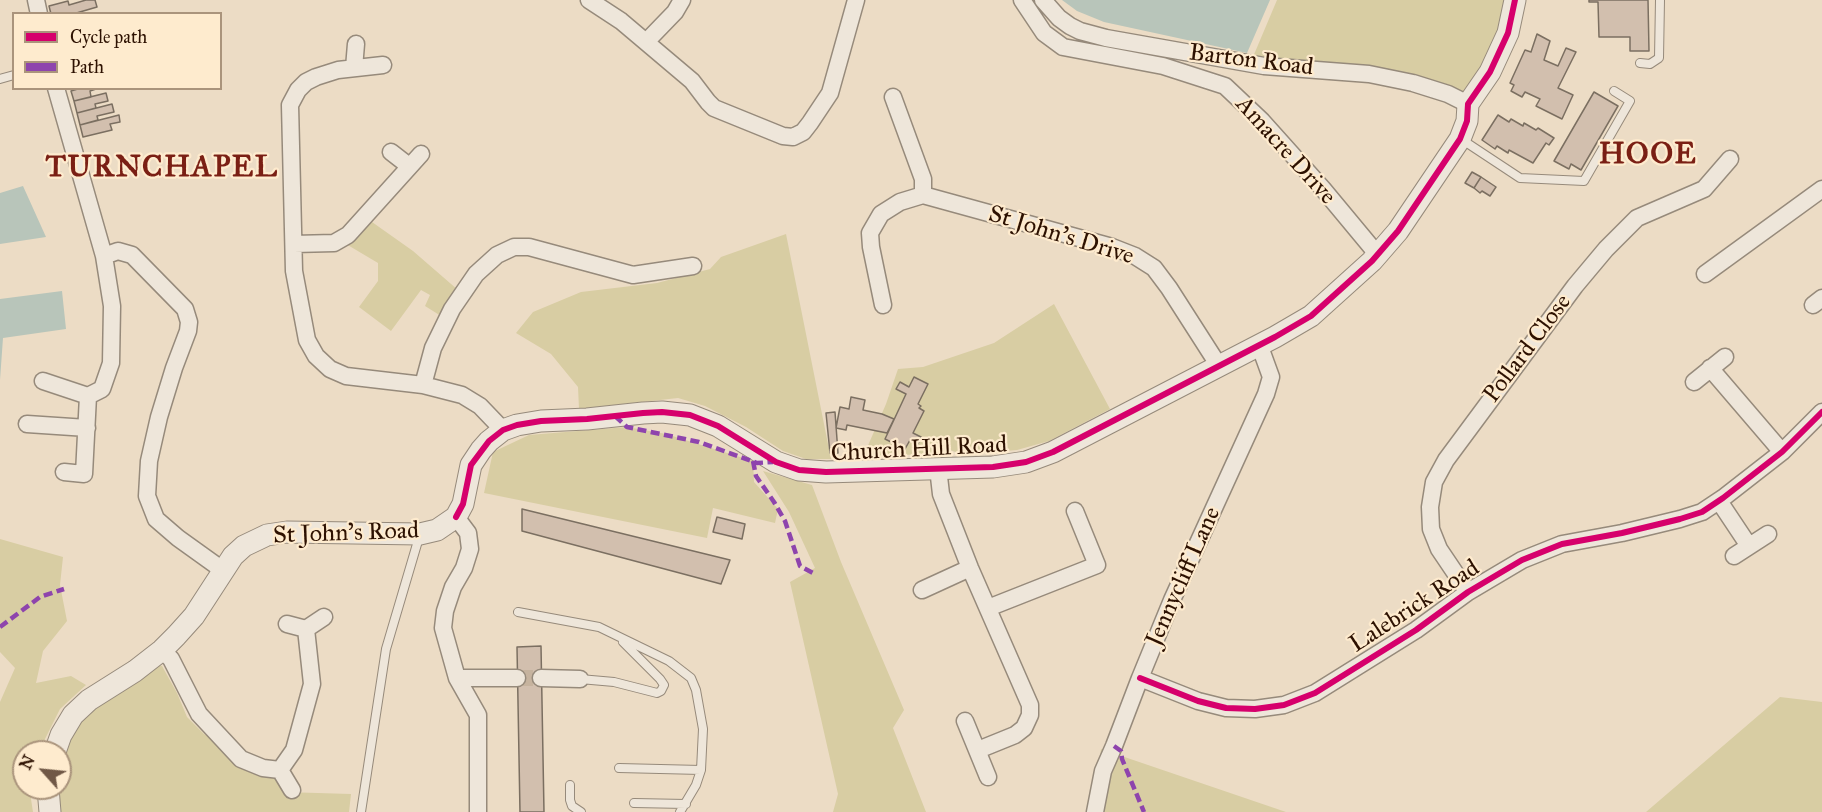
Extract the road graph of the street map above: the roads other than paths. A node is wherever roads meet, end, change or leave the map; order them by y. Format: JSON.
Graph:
{"nodes":[{"id":1,"x":589,"y":0,"type":"edge"},
{"id":2,"x":682,"y":0,"type":"edge"},
{"id":3,"x":856,"y":0,"type":"edge"},
{"id":4,"x":1022,"y":0,"type":"edge"},
{"id":5,"x":1043,"y":0,"type":"edge"},
{"id":6,"x":1515,"y":0,"type":"edge"},
{"id":7,"x":1660,"y":0,"type":"edge"},
{"id":8,"x":646,"y":42,"type":"junction"},
{"id":9,"x":356,"y":44,"type":"dead end"},
{"id":10,"x":1640,"y":63,"type":"dead end"},
{"id":11,"x":384,"y":64,"type":"dead end"},
{"id":12,"x":354,"y":68,"type":"junction"},
{"id":13,"x":57,"y":90,"type":"edge"},
{"id":14,"x":1614,"y":92,"type":"dead end"},
{"id":15,"x":893,"y":97,"type":"dead end"},
{"id":16,"x":1468,"y":104,"type":"junction"},
{"id":17,"x":1456,"y":146,"type":"junction"},
{"id":18,"x":391,"y":152,"type":"dead end"},
{"id":19,"x":421,"y":154,"type":"dead end"},
{"id":20,"x":1730,"y":159,"type":"dead end"},
{"id":21,"x":409,"y":166,"type":"junction"},
{"id":22,"x":1822,"y":189,"type":"edge"},
{"id":23,"x":922,"y":195,"type":"junction"},
{"id":24,"x":294,"y":244,"type":"junction"},
{"id":25,"x":1377,"y":254,"type":"junction"},
{"id":26,"x":104,"y":256,"type":"junction"},
{"id":27,"x":693,"y":266,"type":"dead end"},
{"id":28,"x":1705,"y":274,"type":"dead end"},
{"id":29,"x":883,"y":305,"type":"dead end"},
{"id":30,"x":1259,"y":344,"type":"junction"},
{"id":31,"x":1725,"y":357,"type":"dead end"},
{"id":32,"x":1219,"y":366,"type":"junction"},
{"id":33,"x":1710,"y":368,"type":"junction"},
{"id":34,"x":43,"y":381,"type":"dead end"},
{"id":35,"x":1694,"y":382,"type":"dead end"},
{"id":36,"x":423,"y":385,"type":"junction"},
{"id":37,"x":88,"y":396,"type":"junction"},
{"id":38,"x":1822,"y":412,"type":"edge"},
{"id":39,"x":27,"y":424,"type":"dead end"},
{"id":40,"x":87,"y":428,"type":"junction"},
{"id":41,"x":503,"y":430,"type":"junction"},
{"id":42,"x":1782,"y":452,"type":"junction"},
{"id":43,"x":938,"y":468,"type":"junction"},
{"id":44,"x":64,"y":472,"type":"dead end"},
{"id":45,"x":1719,"y":501,"type":"junction"},
{"id":46,"x":1075,"y":511,"type":"dead end"},
{"id":47,"x":456,"y":517,"type":"junction"},
{"id":48,"x":420,"y":534,"type":"junction"},
{"id":49,"x":1768,"y":534,"type":"dead end"},
{"id":50,"x":1749,"y":546,"type":"junction"},
{"id":51,"x":1734,"y":556,"type":"dead end"},
{"id":52,"x":970,"y":568,"type":"junction"},
{"id":53,"x":224,"y":571,"type":"junction"},
{"id":54,"x":922,"y":590,"type":"dead end"},
{"id":55,"x":1468,"y":592,"type":"junction"},
{"id":56,"x":988,"y":608,"type":"junction"},
{"id":57,"x":518,"y":612,"type":"dead end"},
{"id":58,"x":324,"y":617,"type":"dead end"},
{"id":59,"x":288,"y":624,"type":"dead end"},
{"id":60,"x":306,"y":629,"type":"junction"},
{"id":61,"x":618,"y":637,"type":"junction"},
{"id":62,"x":162,"y":650,"type":"junction"},
{"id":63,"x":457,"y":678,"type":"junction"},
{"id":64,"x":517,"y":678,"type":"tunnel mouth"},
{"id":65,"x":541,"y":678,"type":"tunnel mouth"},
{"id":66,"x":1140,"y":678,"type":"junction"},
{"id":67,"x":580,"y":679,"type":"joint"},
{"id":68,"x":965,"y":721,"type":"dead end"},
{"id":69,"x":59,"y":740,"type":"edge"},
{"id":70,"x":978,"y":750,"type":"junction"},
{"id":71,"x":619,"y":768,"type":"dead end"},
{"id":72,"x":280,"y":770,"type":"junction"},
{"id":73,"x":701,"y":770,"type":"junction"},
{"id":74,"x":988,"y":777,"type":"dead end"},
{"id":75,"x":570,"y":785,"type":"dead end"},
{"id":76,"x":292,"y":790,"type":"dead end"},
{"id":77,"x":634,"y":803,"type":"dead end"},
{"id":78,"x":686,"y":804,"type":"junction"},
{"id":79,"x":361,"y":812,"type":"edge"},
{"id":80,"x":478,"y":812,"type":"edge"},
{"id":81,"x":580,"y":812,"type":"edge"},
{"id":82,"x":680,"y":812,"type":"edge"},
{"id":83,"x":1095,"y":812,"type":"edge"}],
"edges":[{"from":1,"to":8,"type":"street"},
{"from":2,"to":8,"type":"street"},
{"from":3,"to":8,"type":"street"},
{"from":4,"to":25,"type":"street","name":"Amacre Drive"},
{"from":5,"to":16,"type":"street","name":"Barton Road"},
{"from":6,"to":16,"type":"street"},
{"from":7,"to":10,"type":"lane"},
{"from":9,"to":12,"type":"street"},
{"from":11,"to":12,"type":"street"},
{"from":12,"to":24,"type":"street"},
{"from":13,"to":26,"type":"street"},
{"from":14,"to":17,"type":"lane"},
{"from":15,"to":23,"type":"street"},
{"from":16,"to":17,"type":"street","name":"Church Hill Road"},
{"from":17,"to":25,"type":"street","name":"Church Hill Road"},
{"from":18,"to":21,"type":"street"},
{"from":19,"to":21,"type":"street"},
{"from":20,"to":55,"type":"street","name":"Pollard Close"},
{"from":21,"to":24,"type":"street"},
{"from":22,"to":28,"type":"street"},
{"from":23,"to":29,"type":"street"},
{"from":23,"to":32,"type":"street","name":"St John's Drive"},
{"from":24,"to":36,"type":"street"},
{"from":25,"to":30,"type":"street","name":"Church Hill Road"},
{"from":26,"to":37,"type":"street"},
{"from":26,"to":53,"type":"street"},
{"from":27,"to":36,"type":"street"},
{"from":30,"to":32,"type":"street","name":"Church Hill Road"},
{"from":30,"to":66,"type":"street","name":"Jennycliff Lane"},
{"from":31,"to":33,"type":"street"},
{"from":32,"to":43,"type":"street","name":"Church Hill Road"},
{"from":33,"to":35,"type":"street"},
{"from":33,"to":42,"type":"street"},
{"from":34,"to":37,"type":"street"},
{"from":36,"to":41,"type":"street"},
{"from":37,"to":40,"type":"street"},
{"from":38,"to":42,"type":"street","name":"Lalebrick Road"},
{"from":39,"to":40,"type":"street"},
{"from":40,"to":44,"type":"street"},
{"from":41,"to":43,"type":"street","name":"Church Hill Road"},
{"from":41,"to":47,"type":"street"},
{"from":42,"to":45,"type":"street","name":"Lalebrick Road"},
{"from":43,"to":52,"type":"street"},
{"from":45,"to":50,"type":"street"},
{"from":45,"to":55,"type":"street","name":"Lalebrick Road"},
{"from":46,"to":56,"type":"street"},
{"from":47,"to":48,"type":"street","name":"St John's Road"},
{"from":47,"to":63,"type":"street"},
{"from":48,"to":53,"type":"street","name":"St John's Road"},
{"from":48,"to":79,"type":"lane"},
{"from":49,"to":50,"type":"street"},
{"from":50,"to":51,"type":"street"},
{"from":52,"to":54,"type":"street"},
{"from":52,"to":56,"type":"street"},
{"from":53,"to":62,"type":"street","name":"St John's Road"},
{"from":55,"to":66,"type":"street","name":"Lalebrick Road"},
{"from":56,"to":70,"type":"street"},
{"from":57,"to":61,"type":"lane"},
{"from":58,"to":60,"type":"street"},
{"from":59,"to":60,"type":"street"},
{"from":60,"to":72,"type":"street"},
{"from":61,"to":67,"type":"lane"},
{"from":61,"to":73,"type":"lane"},
{"from":62,"to":69,"type":"street","name":"St John's Road"},
{"from":62,"to":72,"type":"street"},
{"from":63,"to":64,"type":"street"},
{"from":63,"to":80,"type":"street"},
{"from":65,"to":67,"type":"street"},
{"from":66,"to":83,"type":"street","name":"Jennycliff Lane"},
{"from":68,"to":70,"type":"street"},
{"from":70,"to":74,"type":"street"},
{"from":71,"to":73,"type":"lane"},
{"from":72,"to":76,"type":"street"},
{"from":73,"to":78,"type":"lane"},
{"from":75,"to":81,"type":"lane"},
{"from":77,"to":78,"type":"lane"},
{"from":78,"to":82,"type":"lane"}]}
